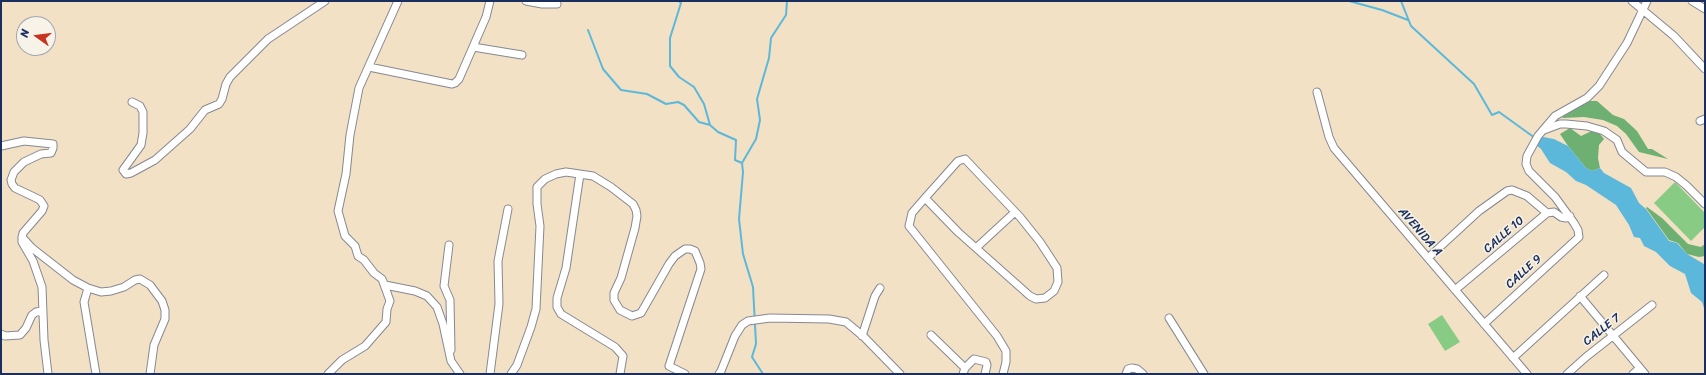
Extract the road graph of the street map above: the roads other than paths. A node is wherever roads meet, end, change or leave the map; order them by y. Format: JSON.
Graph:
{"nodes":[{"id":1,"x":325,"y":1,"type":"edge"},
{"id":2,"x":398,"y":1,"type":"edge"},
{"id":3,"x":490,"y":1,"type":"edge"},
{"id":4,"x":526,"y":1,"type":"edge"},
{"id":5,"x":1632,"y":1,"type":"edge"},
{"id":6,"x":1647,"y":1,"type":"edge"},
{"id":7,"x":1692,"y":1,"type":"edge"},
{"id":8,"x":557,"y":4,"type":"dead end"},
{"id":9,"x":1705,"y":9,"type":"edge"},
{"id":10,"x":1642,"y":11,"type":"junction"},
{"id":11,"x":473,"y":47,"type":"junction"},
{"id":12,"x":522,"y":55,"type":"dead end"},
{"id":13,"x":369,"y":66,"type":"junction"},
{"id":14,"x":1705,"y":68,"type":"edge"},
{"id":15,"x":1317,"y":92,"type":"dead end"},
{"id":16,"x":132,"y":102,"type":"dead end"},
{"id":17,"x":1544,"y":130,"type":"junction"},
{"id":18,"x":1,"y":146,"type":"edge"},
{"id":19,"x":580,"y":174,"type":"junction"},
{"id":20,"x":925,"y":198,"type":"junction"},
{"id":21,"x":1705,"y":204,"type":"edge"},
{"id":22,"x":508,"y":209,"type":"dead end"},
{"id":23,"x":1015,"y":212,"type":"junction"},
{"id":24,"x":1547,"y":213,"type":"junction"},
{"id":25,"x":1570,"y":216,"type":"junction"},
{"id":26,"x":22,"y":237,"type":"junction"},
{"id":27,"x":449,"y":245,"type":"dead end"},
{"id":28,"x":976,"y":248,"type":"junction"},
{"id":29,"x":1428,"y":258,"type":"junction"},
{"id":30,"x":1604,"y":275,"type":"dead end"},
{"id":31,"x":384,"y":285,"type":"junction"},
{"id":32,"x":88,"y":288,"type":"junction"},
{"id":33,"x":880,"y":288,"type":"dead end"},
{"id":34,"x":1455,"y":290,"type":"junction"},
{"id":35,"x":1580,"y":296,"type":"junction"},
{"id":36,"x":1652,"y":305,"type":"dead end"},
{"id":37,"x":42,"y":310,"type":"junction"},
{"id":38,"x":1169,"y":318,"type":"dead end"},
{"id":39,"x":1484,"y":324,"type":"junction"},
{"id":40,"x":1,"y":334,"type":"edge"},
{"id":41,"x":931,"y":334,"type":"dead end"},
{"id":42,"x":862,"y":336,"type":"junction"},
{"id":43,"x":1612,"y":336,"type":"junction"},
{"id":44,"x":1513,"y":358,"type":"junction"},
{"id":45,"x":451,"y":360,"type":"junction"},
{"id":46,"x":669,"y":366,"type":"junction"},
{"id":47,"x":964,"y":371,"type":"edge"},
{"id":48,"x":1642,"y":371,"type":"edge"},
{"id":49,"x":48,"y":374,"type":"edge"},
{"id":50,"x":96,"y":374,"type":"edge"},
{"id":51,"x":150,"y":374,"type":"edge"},
{"id":52,"x":328,"y":374,"type":"edge"},
{"id":53,"x":460,"y":374,"type":"edge"},
{"id":54,"x":490,"y":374,"type":"edge"},
{"id":55,"x":511,"y":374,"type":"edge"},
{"id":56,"x":620,"y":374,"type":"edge"},
{"id":57,"x":667,"y":374,"type":"edge"},
{"id":58,"x":685,"y":374,"type":"edge"},
{"id":59,"x":719,"y":374,"type":"edge"},
{"id":60,"x":900,"y":374,"type":"edge"},
{"id":61,"x":985,"y":374,"type":"edge"},
{"id":62,"x":1002,"y":374,"type":"edge"},
{"id":63,"x":1126,"y":374,"type":"edge"},
{"id":64,"x":1143,"y":374,"type":"edge"},
{"id":65,"x":1204,"y":374,"type":"edge"},
{"id":66,"x":1527,"y":374,"type":"edge"},
{"id":67,"x":1567,"y":374,"type":"edge"},
{"id":68,"x":1632,"y":374,"type":"edge"}],
"edges":[{"from":1,"to":16,"type":"street"},
{"from":2,"to":13,"type":"street"},
{"from":3,"to":11,"type":"street"},
{"from":4,"to":8,"type":"street"},
{"from":5,"to":10,"type":"street"},
{"from":6,"to":10,"type":"street"},
{"from":7,"to":9,"type":"street"},
{"from":10,"to":14,"type":"street"},
{"from":10,"to":17,"type":"street"},
{"from":11,"to":12,"type":"street"},
{"from":11,"to":13,"type":"street"},
{"from":13,"to":31,"type":"street"},
{"from":15,"to":29,"type":"street","name":"AVENIDA A"},
{"from":17,"to":21,"type":"street"},
{"from":17,"to":25,"type":"street"},
{"from":18,"to":26,"type":"street"},
{"from":19,"to":46,"type":"street"},
{"from":19,"to":55,"type":"street"},
{"from":19,"to":56,"type":"street"},
{"from":20,"to":23,"type":"street"},
{"from":20,"to":28,"type":"street"},
{"from":20,"to":62,"type":"street"},
{"from":22,"to":54,"type":"street"},
{"from":23,"to":28,"type":"street"},
{"from":23,"to":28,"type":"street"},
{"from":24,"to":25,"type":"street"},
{"from":24,"to":29,"type":"street"},
{"from":24,"to":34,"type":"street","name":"CALLE 10"},
{"from":25,"to":39,"type":"street","name":"CALLE 9"},
{"from":26,"to":32,"type":"street"},
{"from":26,"to":37,"type":"street"},
{"from":27,"to":45,"type":"street"},
{"from":29,"to":34,"type":"street","name":"AVENIDA A"},
{"from":30,"to":35,"type":"street"},
{"from":31,"to":45,"type":"street"},
{"from":31,"to":52,"type":"street"},
{"from":32,"to":50,"type":"street"},
{"from":32,"to":51,"type":"street"},
{"from":33,"to":42,"type":"street"},
{"from":34,"to":39,"type":"street","name":"AVENIDA A"},
{"from":35,"to":43,"type":"street"},
{"from":35,"to":44,"type":"street"},
{"from":36,"to":43,"type":"street","name":"CALLE 7"},
{"from":37,"to":40,"type":"street"},
{"from":37,"to":49,"type":"street"},
{"from":38,"to":65,"type":"street"},
{"from":39,"to":44,"type":"street","name":"AVENIDA A"},
{"from":41,"to":47,"type":"street"},
{"from":42,"to":59,"type":"street"},
{"from":42,"to":60,"type":"street"},
{"from":43,"to":48,"type":"street"},
{"from":43,"to":67,"type":"street","name":"CALLE 7"},
{"from":44,"to":66,"type":"street","name":"AVENIDA A"},
{"from":45,"to":53,"type":"street"},
{"from":46,"to":57,"type":"street"},
{"from":46,"to":58,"type":"street"},
{"from":47,"to":61,"type":"street"},
{"from":48,"to":68,"type":"street"},
{"from":63,"to":64,"type":"street"}]}
